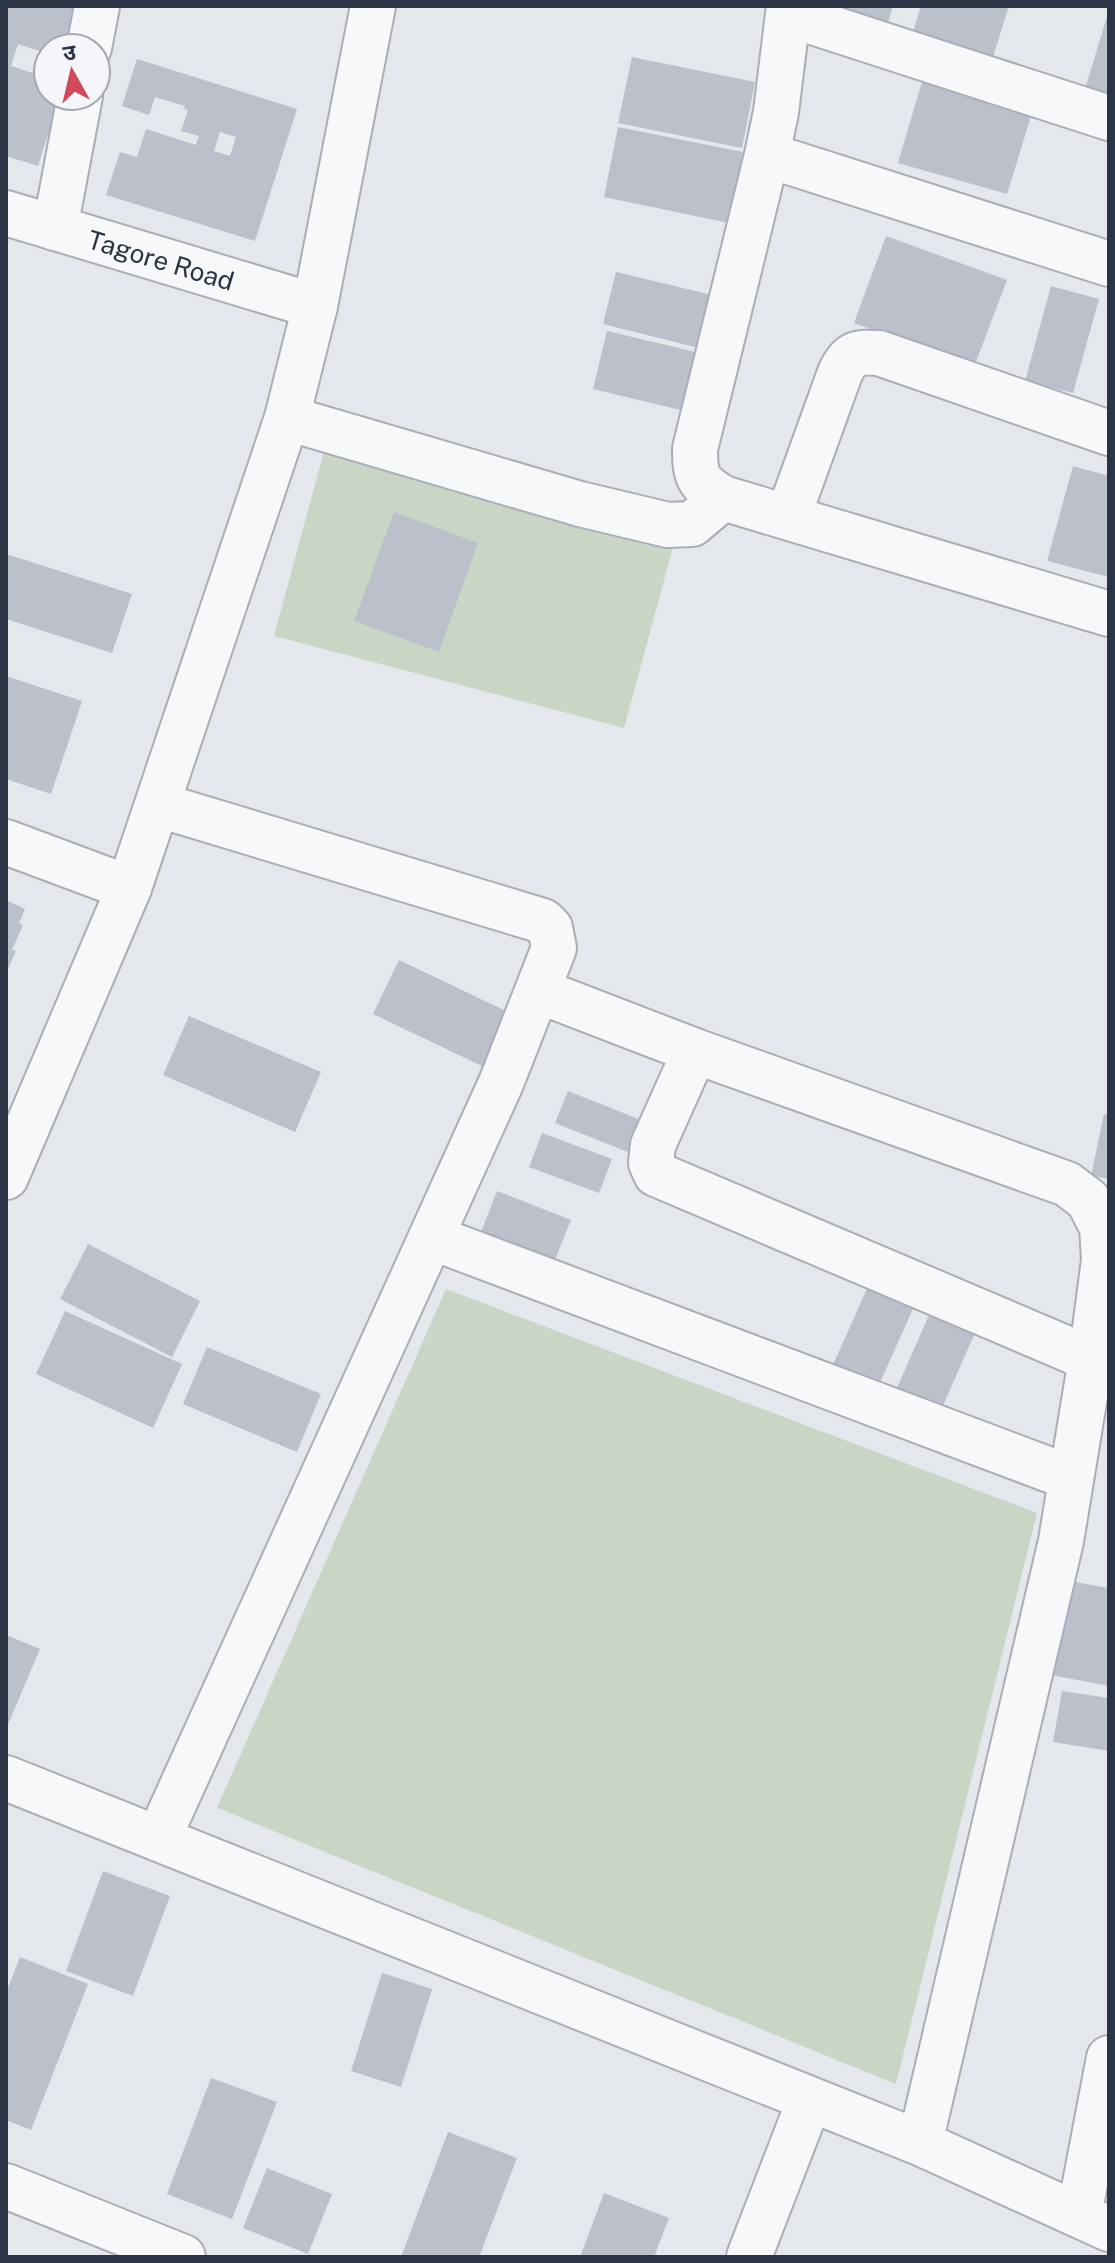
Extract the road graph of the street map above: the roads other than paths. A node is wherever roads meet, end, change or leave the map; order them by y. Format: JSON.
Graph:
{"nodes":[{"id":1,"x":97,"y":6,"type":"edge"},
{"id":2,"x":373,"y":6,"type":"edge"},
{"id":3,"x":788,"y":10,"type":"edge"},
{"id":4,"x":92,"y":32,"type":"edge"},
{"id":5,"x":77,"y":112,"type":"edge"},
{"id":6,"x":1109,"y":118,"type":"edge"},
{"id":7,"x":767,"y":155,"type":"junction"},
{"id":8,"x":6,"y":213,"type":"edge"},
{"id":9,"x":55,"y":228,"type":"junction"},
{"id":10,"x":1109,"y":264,"type":"edge"},
{"id":11,"x":315,"y":306,"type":"junction"},
{"id":12,"x":287,"y":418,"type":"junction"},
{"id":13,"x":1109,"y":433,"type":"edge"},
{"id":14,"x":723,"y":498,"type":"junction"},
{"id":15,"x":788,"y":517,"type":"junction"},
{"id":16,"x":1109,"y":614,"type":"edge"},
{"id":17,"x":159,"y":805,"type":"junction"},
{"id":18,"x":6,"y":842,"type":"edge"},
{"id":19,"x":129,"y":888,"type":"junction"},
{"id":20,"x":539,"y":991,"type":"junction"},
{"id":21,"x":695,"y":1051,"type":"junction"},
{"id":22,"x":6,"y":1177,"type":"edge"},
{"id":23,"x":431,"y":1237,"type":"junction"},
{"id":24,"x":1091,"y":1359,"type":"junction"},
{"id":25,"x":1071,"y":1478,"type":"junction"},
{"id":26,"x":6,"y":1778,"type":"edge"},
{"id":27,"x":158,"y":1839,"type":"junction"},
{"id":28,"x":1109,"y":2058,"type":"edge"},
{"id":29,"x":810,"y":2099,"type":"junction"},
{"id":30,"x":920,"y":2143,"type":"junction"},
{"id":31,"x":6,"y":2186,"type":"edge"},
{"id":32,"x":1094,"y":2222,"type":"edge"},
{"id":33,"x":183,"y":2257,"type":"edge"},
{"id":34,"x":749,"y":2257,"type":"edge"}],
"edges":[{"from":1,"to":4,"type":"street"},
{"from":2,"to":11,"type":"street"},
{"from":3,"to":6,"type":"street"},
{"from":3,"to":7,"type":"street"},
{"from":5,"to":9,"type":"street"},
{"from":7,"to":10,"type":"street"},
{"from":7,"to":14,"type":"street"},
{"from":8,"to":9,"type":"street","name":"Tagore Road"},
{"from":9,"to":11,"type":"street","name":"Tagore Road"},
{"from":11,"to":12,"type":"street"},
{"from":12,"to":14,"type":"street"},
{"from":12,"to":17,"type":"street"},
{"from":13,"to":15,"type":"street"},
{"from":14,"to":15,"type":"street"},
{"from":15,"to":16,"type":"street"},
{"from":17,"to":19,"type":"street"},
{"from":17,"to":20,"type":"street"},
{"from":18,"to":19,"type":"street"},
{"from":19,"to":22,"type":"street"},
{"from":20,"to":21,"type":"street"},
{"from":20,"to":23,"type":"street"},
{"from":21,"to":24,"type":"street"},
{"from":21,"to":24,"type":"street"},
{"from":23,"to":25,"type":"street"},
{"from":23,"to":27,"type":"street"},
{"from":24,"to":25,"type":"street"},
{"from":25,"to":30,"type":"street"},
{"from":26,"to":27,"type":"street"},
{"from":27,"to":29,"type":"street"},
{"from":28,"to":32,"type":"street"},
{"from":29,"to":30,"type":"street"},
{"from":29,"to":34,"type":"street"},
{"from":30,"to":32,"type":"street"},
{"from":31,"to":33,"type":"street"}]}
